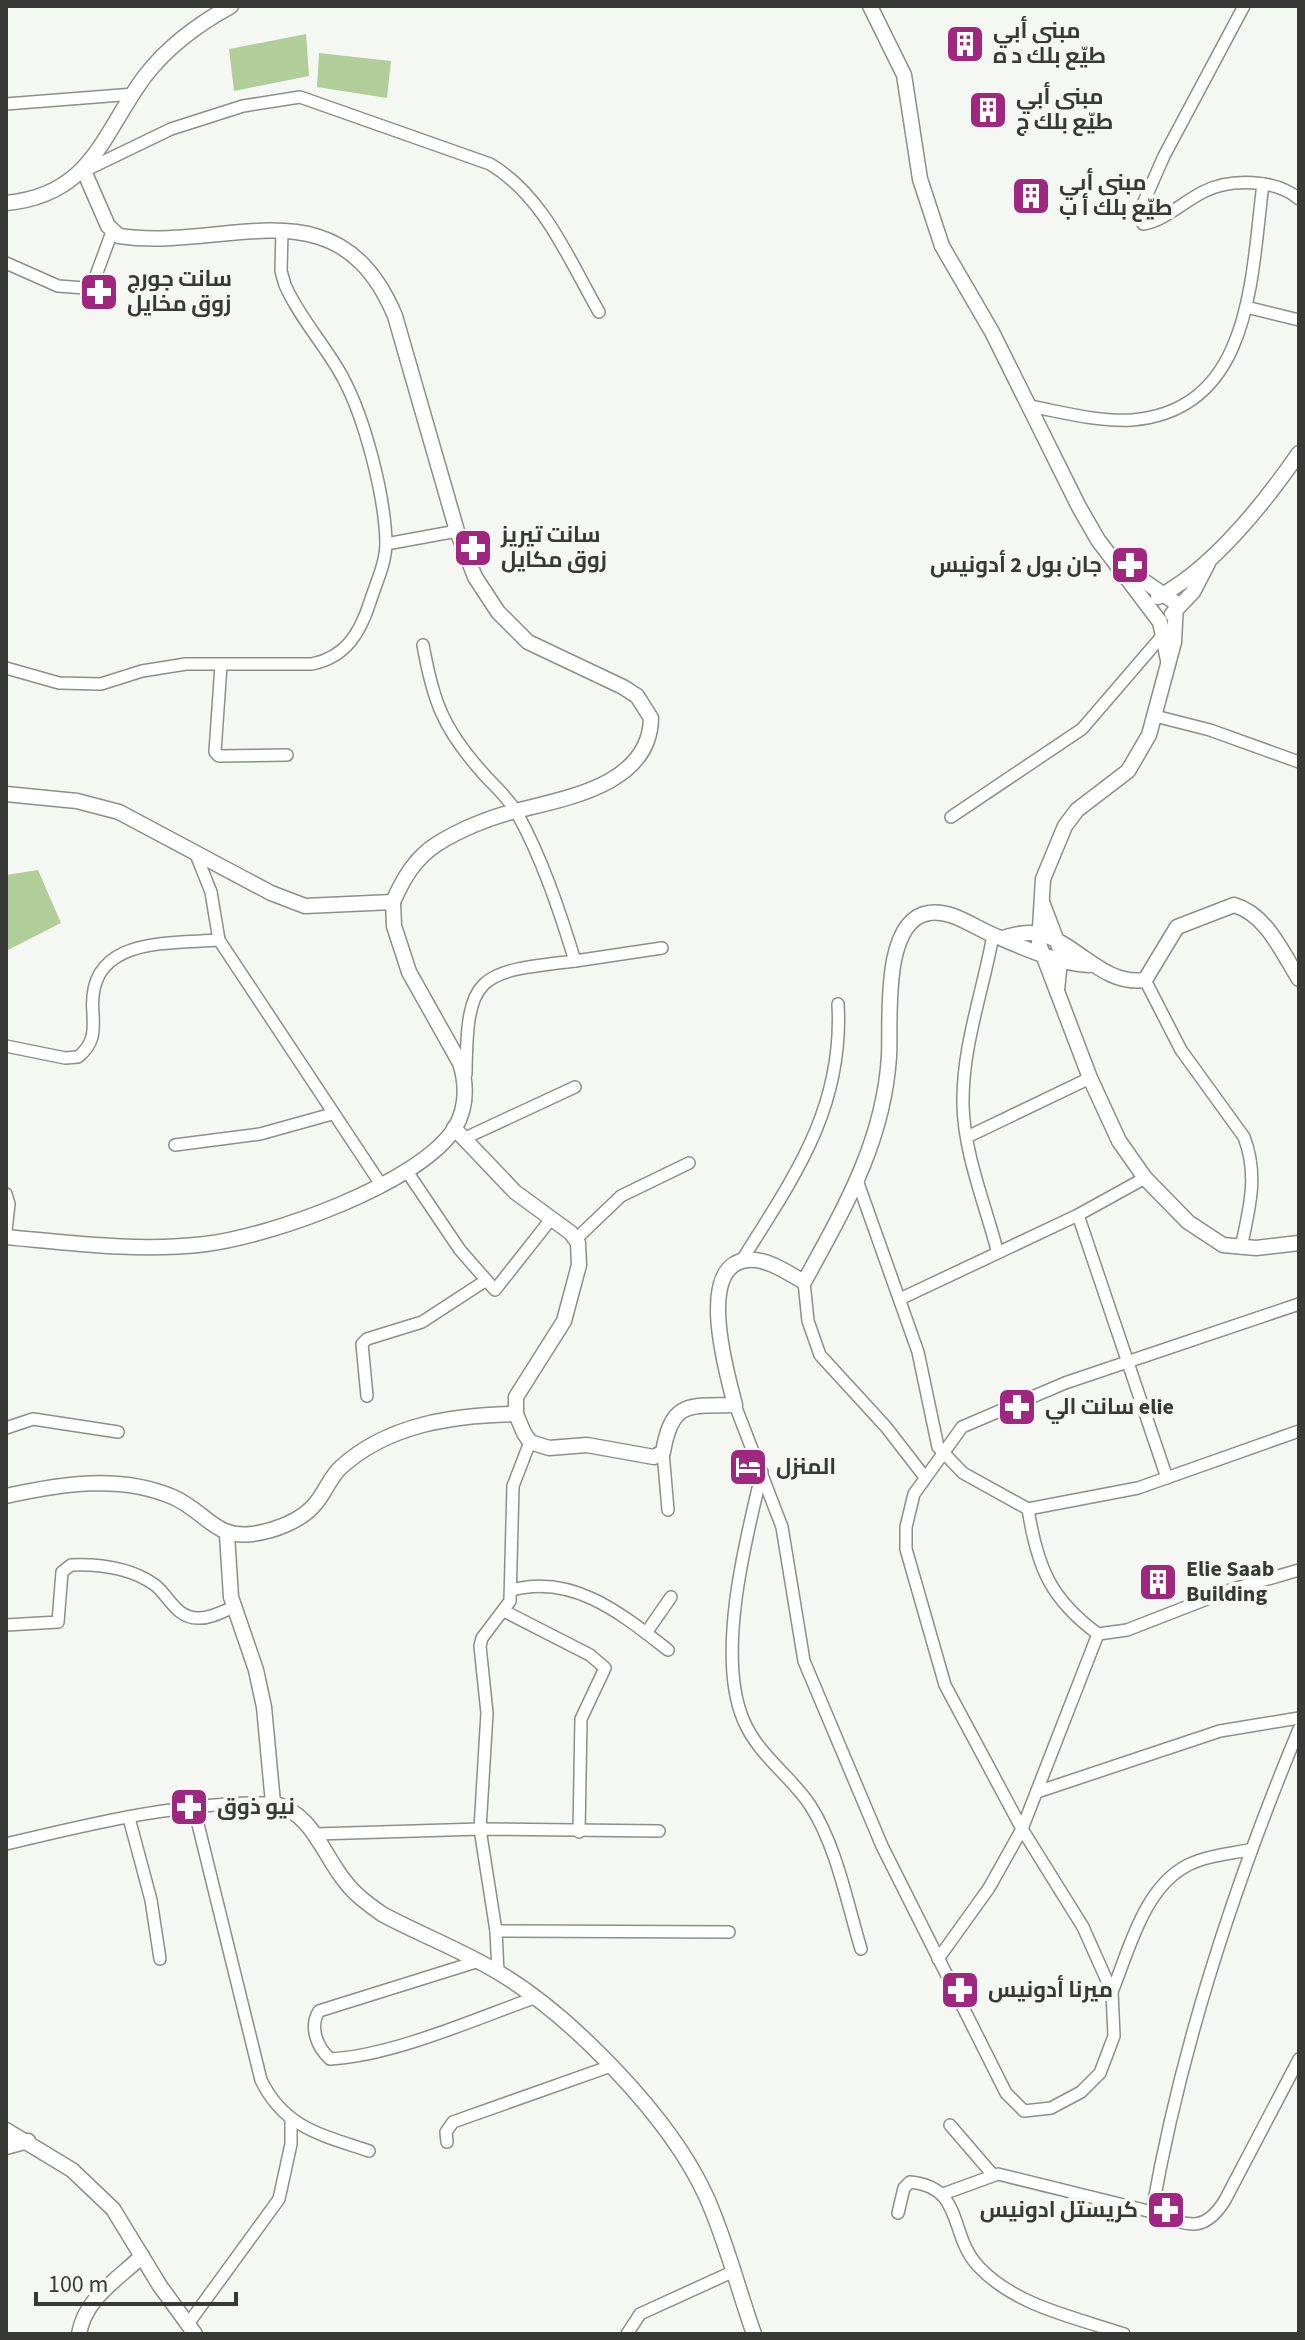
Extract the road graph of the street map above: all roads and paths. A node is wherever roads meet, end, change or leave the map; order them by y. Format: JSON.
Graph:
{"nodes":[{"id":1,"x":231,"y":6,"type":"edge"},
{"id":2,"x":870,"y":6,"type":"edge"},
{"id":3,"x":1244,"y":6,"type":"edge"},
{"id":4,"x":134,"y":94,"type":"junction"},
{"id":5,"x":6,"y":104,"type":"edge"},
{"id":6,"x":84,"y":171,"type":"junction"},
{"id":7,"x":1263,"y":184,"type":"junction"},
{"id":8,"x":1299,"y":199,"type":"edge"},
{"id":9,"x":6,"y":203,"type":"edge"},
{"id":10,"x":282,"y":231,"type":"junction"},
{"id":11,"x":112,"y":232,"type":"junction"},
{"id":12,"x":6,"y":263,"type":"edge"},
{"id":13,"x":1246,"y":307,"type":"junction"},
{"id":14,"x":599,"y":312,"type":"dead end"},
{"id":15,"x":1299,"y":320,"type":"edge"},
{"id":16,"x":1029,"y":406,"type":"junction"},
{"id":17,"x":1299,"y":453,"type":"edge"},
{"id":18,"x":1299,"y":474,"type":"edge"},
{"id":19,"x":1277,"y":486,"type":"junction"},
{"id":20,"x":457,"y":531,"type":"junction"},
{"id":21,"x":386,"y":544,"type":"junction"},
{"id":22,"x":1210,"y":559,"type":"junction"},
{"id":23,"x":1124,"y":573,"type":"junction"},
{"id":24,"x":1165,"y":594,"type":"junction"},
{"id":25,"x":1148,"y":603,"type":"junction"},
{"id":26,"x":1177,"y":610,"type":"junction"},
{"id":27,"x":1161,"y":629,"type":"junction"},
{"id":28,"x":423,"y":645,"type":"dead end"},
{"id":29,"x":1168,"y":660,"type":"junction"},
{"id":30,"x":221,"y":665,"type":"junction"},
{"id":31,"x":6,"y":668,"type":"edge"},
{"id":32,"x":1155,"y":716,"type":"junction"},
{"id":33,"x":287,"y":755,"type":"dead end"},
{"id":34,"x":1299,"y":762,"type":"edge"},
{"id":35,"x":6,"y":794,"type":"edge"},
{"id":36,"x":516,"y":811,"type":"junction"},
{"id":37,"x":951,"y":817,"type":"dead end"},
{"id":38,"x":194,"y":850,"type":"junction"},
{"id":39,"x":1041,"y":898,"type":"junction"},
{"id":40,"x":393,"y":902,"type":"junction"},
{"id":41,"x":1038,"y":934,"type":"junction"},
{"id":42,"x":997,"y":936,"type":"junction"},
{"id":43,"x":219,"y":940,"type":"junction"},
{"id":44,"x":1057,"y":941,"type":"junction"},
{"id":45,"x":662,"y":948,"type":"dead end"},
{"id":46,"x":1043,"y":955,"type":"junction"},
{"id":47,"x":575,"y":961,"type":"junction"},
{"id":48,"x":1061,"y":961,"type":"junction"},
{"id":49,"x":1089,"y":965,"type":"junction"},
{"id":50,"x":1299,"y":979,"type":"edge"},
{"id":51,"x":1145,"y":980,"type":"junction"},
{"id":52,"x":1057,"y":990,"type":"junction"},
{"id":53,"x":838,"y":1004,"type":"dead end"},
{"id":54,"x":6,"y":1046,"type":"edge"},
{"id":55,"x":1090,"y":1078,"type":"junction"},
{"id":56,"x":466,"y":1083,"type":"junction"},
{"id":57,"x":575,"y":1087,"type":"dead end"},
{"id":58,"x":332,"y":1114,"type":"junction"},
{"id":59,"x":459,"y":1134,"type":"junction"},
{"id":60,"x":967,"y":1137,"type":"junction"},
{"id":61,"x":175,"y":1145,"type":"dead end"},
{"id":62,"x":689,"y":1163,"type":"dead end"},
{"id":63,"x":406,"y":1170,"type":"junction"},
{"id":64,"x":1145,"y":1178,"type":"junction"},
{"id":65,"x":380,"y":1183,"type":"junction"},
{"id":66,"x":858,"y":1183,"type":"junction"},
{"id":67,"x":6,"y":1194,"type":"edge"},
{"id":68,"x":1078,"y":1215,"type":"junction"},
{"id":69,"x":551,"y":1219,"type":"junction"},
{"id":70,"x":6,"y":1231,"type":"edge"},
{"id":71,"x":6,"y":1237,"type":"edge"},
{"id":72,"x":576,"y":1239,"type":"junction"},
{"id":73,"x":1299,"y":1243,"type":"edge"},
{"id":74,"x":1241,"y":1248,"type":"junction"},
{"id":75,"x":997,"y":1250,"type":"junction"},
{"id":76,"x":742,"y":1260,"type":"junction"},
{"id":77,"x":485,"y":1281,"type":"junction"},
{"id":78,"x":804,"y":1282,"type":"junction"},
{"id":79,"x":902,"y":1298,"type":"junction"},
{"id":80,"x":1299,"y":1304,"type":"edge"},
{"id":81,"x":1128,"y":1363,"type":"junction"},
{"id":82,"x":367,"y":1396,"type":"dead end"},
{"id":83,"x":735,"y":1405,"type":"junction"},
{"id":84,"x":516,"y":1414,"type":"junction"},
{"id":85,"x":6,"y":1428,"type":"edge"},
{"id":86,"x":1299,"y":1431,"type":"edge"},
{"id":87,"x":118,"y":1432,"type":"dead end"},
{"id":88,"x":530,"y":1442,"type":"junction"},
{"id":89,"x":663,"y":1452,"type":"junction"},
{"id":90,"x":943,"y":1454,"type":"junction"},
{"id":91,"x":762,"y":1471,"type":"junction"},
{"id":92,"x":924,"y":1476,"type":"junction"},
{"id":93,"x":1167,"y":1478,"type":"junction"},
{"id":94,"x":6,"y":1496,"type":"edge"},
{"id":95,"x":1028,"y":1509,"type":"junction"},
{"id":96,"x":668,"y":1510,"type":"dead end"},
{"id":97,"x":227,"y":1535,"type":"junction"},
{"id":98,"x":1299,"y":1570,"type":"edge"},
{"id":99,"x":512,"y":1590,"type":"junction"},
{"id":100,"x":671,"y":1597,"type":"dead end"},
{"id":101,"x":234,"y":1607,"type":"junction"},
{"id":102,"x":504,"y":1611,"type":"junction"},
{"id":103,"x":6,"y":1625,"type":"edge"},
{"id":104,"x":646,"y":1633,"type":"junction"},
{"id":105,"x":1098,"y":1634,"type":"junction"},
{"id":106,"x":668,"y":1650,"type":"dead end"},
{"id":107,"x":1299,"y":1718,"type":"edge"},
{"id":108,"x":1299,"y":1729,"type":"edge"},
{"id":109,"x":1037,"y":1792,"type":"junction"},
{"id":110,"x":273,"y":1803,"type":"junction"},
{"id":111,"x":194,"y":1808,"type":"junction"},
{"id":112,"x":129,"y":1818,"type":"junction"},
{"id":113,"x":480,"y":1829,"type":"junction"},
{"id":114,"x":1022,"y":1829,"type":"junction"},
{"id":115,"x":659,"y":1831,"type":"dead end"},
{"id":116,"x":579,"y":1832,"type":"junction"},
{"id":117,"x":316,"y":1834,"type":"junction"},
{"id":118,"x":6,"y":1844,"type":"edge"},
{"id":119,"x":1248,"y":1850,"type":"junction"},
{"id":120,"x":496,"y":1931,"type":"junction"},
{"id":121,"x":729,"y":1932,"type":"dead end"},
{"id":122,"x":861,"y":1949,"type":"dead end"},
{"id":123,"x":160,"y":1959,"type":"dead end"},
{"id":124,"x":938,"y":1959,"type":"junction"},
{"id":125,"x":479,"y":1961,"type":"junction"},
{"id":126,"x":498,"y":1972,"type":"junction"},
{"id":127,"x":1112,"y":1992,"type":"junction"},
{"id":128,"x":534,"y":1998,"type":"junction"},
{"id":129,"x":1299,"y":2059,"type":"edge"},
{"id":130,"x":611,"y":2066,"type":"junction"},
{"id":131,"x":291,"y":2120,"type":"junction"},
{"id":132,"x":950,"y":2125,"type":"dead end"},
{"id":133,"x":6,"y":2130,"type":"edge"},
{"id":134,"x":28,"y":2141,"type":"junction"},
{"id":135,"x":447,"y":2142,"type":"dead end"},
{"id":136,"x":6,"y":2147,"type":"edge"},
{"id":137,"x":369,"y":2151,"type":"dead end"},
{"id":138,"x":993,"y":2175,"type":"junction"},
{"id":139,"x":943,"y":2194,"type":"junction"},
{"id":140,"x":1152,"y":2212,"type":"junction"},
{"id":141,"x":898,"y":2213,"type":"dead end"},
{"id":142,"x":142,"y":2256,"type":"junction"},
{"id":143,"x":732,"y":2272,"type":"junction"},
{"id":144,"x":191,"y":2329,"type":"edge"},
{"id":145,"x":79,"y":2334,"type":"edge"},
{"id":146,"x":627,"y":2334,"type":"edge"},
{"id":147,"x":754,"y":2334,"type":"edge"},
{"id":148,"x":1124,"y":2334,"type":"edge"}],
"edges":[{"from":1,"to":4,"type":"street"},
{"from":2,"to":16,"type":"street"},
{"from":3,"to":7,"type":"street"},
{"from":4,"to":5,"type":"street"},
{"from":4,"to":6,"type":"street"},
{"from":6,"to":9,"type":"street"},
{"from":6,"to":11,"type":"street"},
{"from":6,"to":14,"type":"street"},
{"from":7,"to":8,"type":"street"},
{"from":7,"to":13,"type":"street"},
{"from":10,"to":11,"type":"street"},
{"from":10,"to":20,"type":"street"},
{"from":10,"to":21,"type":"street"},
{"from":11,"to":12,"type":"street"},
{"from":13,"to":15,"type":"street"},
{"from":13,"to":16,"type":"street"},
{"from":16,"to":23,"type":"street"},
{"from":17,"to":19,"type":"street"},
{"from":18,"to":19,"type":"street"},
{"from":19,"to":22,"type":"street"},
{"from":20,"to":21,"type":"street"},
{"from":20,"to":36,"type":"street"},
{"from":21,"to":30,"type":"street"},
{"from":22,"to":24,"type":"street"},
{"from":22,"to":26,"type":"street"},
{"from":23,"to":24,"type":"street"},
{"from":23,"to":25,"type":"street"},
{"from":24,"to":25,"type":"street"},
{"from":24,"to":26,"type":"street"},
{"from":25,"to":27,"type":"street"},
{"from":26,"to":27,"type":"street"},
{"from":26,"to":29,"type":"street"},
{"from":27,"to":29,"type":"street"},
{"from":27,"to":37,"type":"street"},
{"from":28,"to":36,"type":"street"},
{"from":29,"to":32,"type":"street"},
{"from":30,"to":31,"type":"street"},
{"from":30,"to":33,"type":"street"},
{"from":32,"to":34,"type":"street"},
{"from":32,"to":39,"type":"street"},
{"from":35,"to":38,"type":"street"},
{"from":36,"to":40,"type":"street"},
{"from":36,"to":47,"type":"street"},
{"from":38,"to":40,"type":"street"},
{"from":38,"to":43,"type":"street"},
{"from":39,"to":41,"type":"street"},
{"from":39,"to":44,"type":"street"},
{"from":40,"to":56,"type":"street"},
{"from":41,"to":42,"type":"street"},
{"from":41,"to":44,"type":"street"},
{"from":41,"to":46,"type":"street"},
{"from":42,"to":46,"type":"street"},
{"from":42,"to":60,"type":"street"},
{"from":42,"to":66,"type":"street"},
{"from":43,"to":54,"type":"street"},
{"from":43,"to":58,"type":"street"},
{"from":44,"to":48,"type":"street"},
{"from":44,"to":49,"type":"street"},
{"from":45,"to":47,"type":"street"},
{"from":46,"to":48,"type":"street"},
{"from":46,"to":52,"type":"street"},
{"from":47,"to":56,"type":"street"},
{"from":48,"to":49,"type":"street"},
{"from":48,"to":52,"type":"street"},
{"from":49,"to":51,"type":"street"},
{"from":50,"to":51,"type":"street"},
{"from":51,"to":74,"type":"street"},
{"from":52,"to":55,"type":"street"},
{"from":53,"to":76,"type":"street"},
{"from":55,"to":60,"type":"street"},
{"from":55,"to":64,"type":"street"},
{"from":56,"to":59,"type":"street"},
{"from":57,"to":59,"type":"street"},
{"from":58,"to":61,"type":"street"},
{"from":58,"to":65,"type":"street"},
{"from":59,"to":63,"type":"street"},
{"from":59,"to":69,"type":"street"},
{"from":60,"to":75,"type":"street"},
{"from":62,"to":72,"type":"street"},
{"from":63,"to":65,"type":"street"},
{"from":63,"to":77,"type":"street"},
{"from":64,"to":68,"type":"street"},
{"from":64,"to":74,"type":"street"},
{"from":65,"to":71,"type":"street"},
{"from":66,"to":78,"type":"street"},
{"from":66,"to":79,"type":"street"},
{"from":67,"to":70,"type":"street"},
{"from":68,"to":75,"type":"street"},
{"from":68,"to":81,"type":"street"},
{"from":69,"to":72,"type":"street"},
{"from":69,"to":77,"type":"street"},
{"from":72,"to":84,"type":"street"},
{"from":73,"to":74,"type":"street"},
{"from":75,"to":79,"type":"street"},
{"from":76,"to":78,"type":"street"},
{"from":76,"to":83,"type":"street"},
{"from":77,"to":82,"type":"street"},
{"from":78,"to":92,"type":"street"},
{"from":79,"to":90,"type":"street"},
{"from":80,"to":81,"type":"street"},
{"from":81,"to":90,"type":"street"},
{"from":81,"to":93,"type":"street"},
{"from":83,"to":89,"type":"street"},
{"from":83,"to":91,"type":"street"},
{"from":84,"to":88,"type":"street"},
{"from":84,"to":97,"type":"street"},
{"from":85,"to":87,"type":"street"},
{"from":86,"to":93,"type":"street"},
{"from":88,"to":89,"type":"street"},
{"from":88,"to":99,"type":"street"},
{"from":89,"to":96,"type":"street"},
{"from":90,"to":92,"type":"street"},
{"from":90,"to":95,"type":"street"},
{"from":91,"to":122,"type":"street"},
{"from":91,"to":124,"type":"street"},
{"from":92,"to":114,"type":"street"},
{"from":93,"to":95,"type":"street"},
{"from":94,"to":97,"type":"street"},
{"from":95,"to":105,"type":"street"},
{"from":97,"to":101,"type":"street"},
{"from":98,"to":105,"type":"street"},
{"from":99,"to":102,"type":"street"},
{"from":99,"to":104,"type":"street"},
{"from":100,"to":104,"type":"street"},
{"from":101,"to":103,"type":"street"},
{"from":101,"to":110,"type":"street"},
{"from":102,"to":113,"type":"street"},
{"from":102,"to":116,"type":"street"},
{"from":104,"to":106,"type":"street"},
{"from":105,"to":109,"type":"street"},
{"from":107,"to":109,"type":"street"},
{"from":108,"to":119,"type":"street"},
{"from":109,"to":114,"type":"street"},
{"from":110,"to":111,"type":"street"},
{"from":110,"to":117,"type":"street"},
{"from":111,"to":112,"type":"street"},
{"from":111,"to":131,"type":"street"},
{"from":112,"to":118,"type":"street"},
{"from":112,"to":123,"type":"street"},
{"from":113,"to":116,"type":"street"},
{"from":113,"to":117,"type":"street"},
{"from":113,"to":120,"type":"street"},
{"from":114,"to":124,"type":"street"},
{"from":114,"to":127,"type":"street"},
{"from":115,"to":116,"type":"street"},
{"from":117,"to":125,"type":"street"},
{"from":119,"to":127,"type":"street"},
{"from":119,"to":140,"type":"street"},
{"from":120,"to":121,"type":"street"},
{"from":120,"to":126,"type":"street"},
{"from":124,"to":127,"type":"street"},
{"from":125,"to":126,"type":"street"},
{"from":125,"to":128,"type":"street"},
{"from":126,"to":128,"type":"street"},
{"from":128,"to":130,"type":"street"},
{"from":129,"to":140,"type":"street"},
{"from":130,"to":135,"type":"street"},
{"from":130,"to":143,"type":"street"},
{"from":131,"to":137,"type":"street"},
{"from":131,"to":144,"type":"street"},
{"from":132,"to":138,"type":"street"},
{"from":133,"to":134,"type":"street"},
{"from":134,"to":136,"type":"street"},
{"from":134,"to":142,"type":"street"},
{"from":138,"to":139,"type":"street"},
{"from":138,"to":140,"type":"street"},
{"from":139,"to":141,"type":"street"},
{"from":139,"to":148,"type":"street"},
{"from":142,"to":144,"type":"street"},
{"from":142,"to":145,"type":"street"},
{"from":143,"to":146,"type":"street"},
{"from":143,"to":147,"type":"street"}]}
